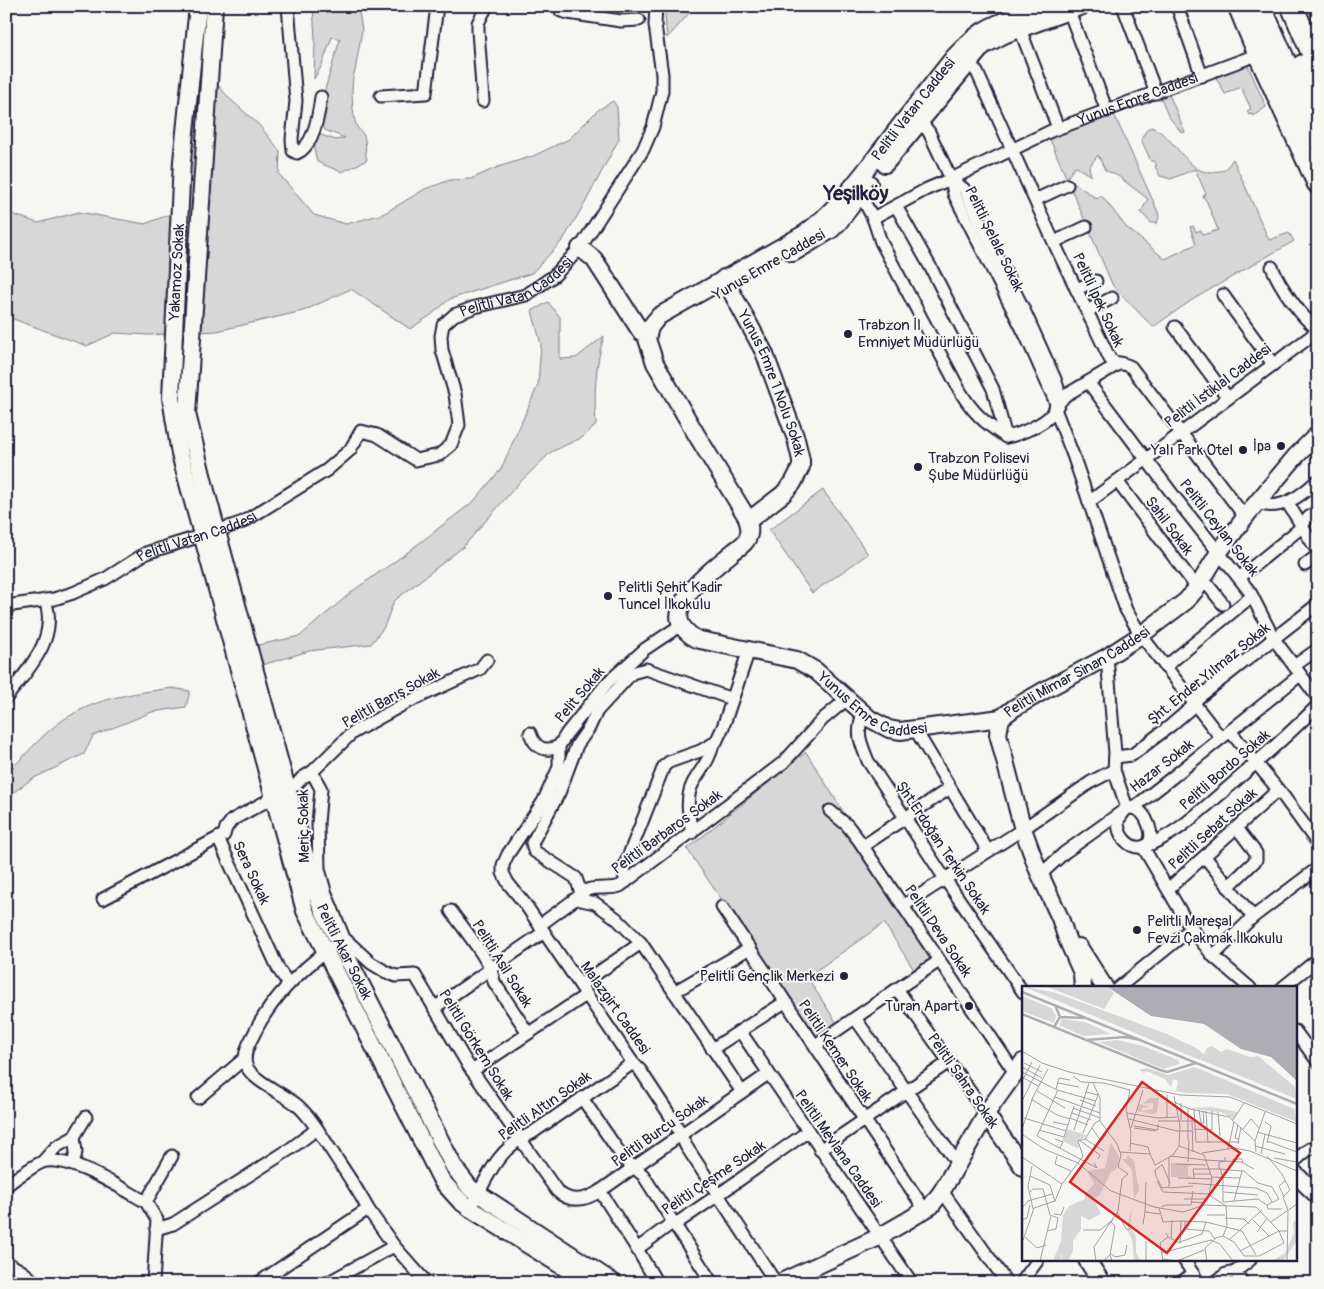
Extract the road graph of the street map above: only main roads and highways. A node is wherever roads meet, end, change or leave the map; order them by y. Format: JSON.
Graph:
{"nodes":[{"id":1,"x":1239,"y":6,"type":"edge"},
{"id":2,"x":1260,"y":6,"type":"edge"},
{"id":3,"x":1275,"y":6,"type":"edge"},
{"id":4,"x":1292,"y":6,"type":"edge"},
{"id":5,"x":1318,"y":66,"type":"edge"},
{"id":6,"x":1318,"y":100,"type":"edge"},
{"id":7,"x":1318,"y":137,"type":"edge"},
{"id":8,"x":1318,"y":183,"type":"edge"}],
"edges":[{"from":1,"to":8,"type":"highway"},
{"from":2,"to":7,"type":"highway"},
{"from":3,"to":6,"type":"highway"},
{"from":4,"to":5,"type":"highway"}]}
